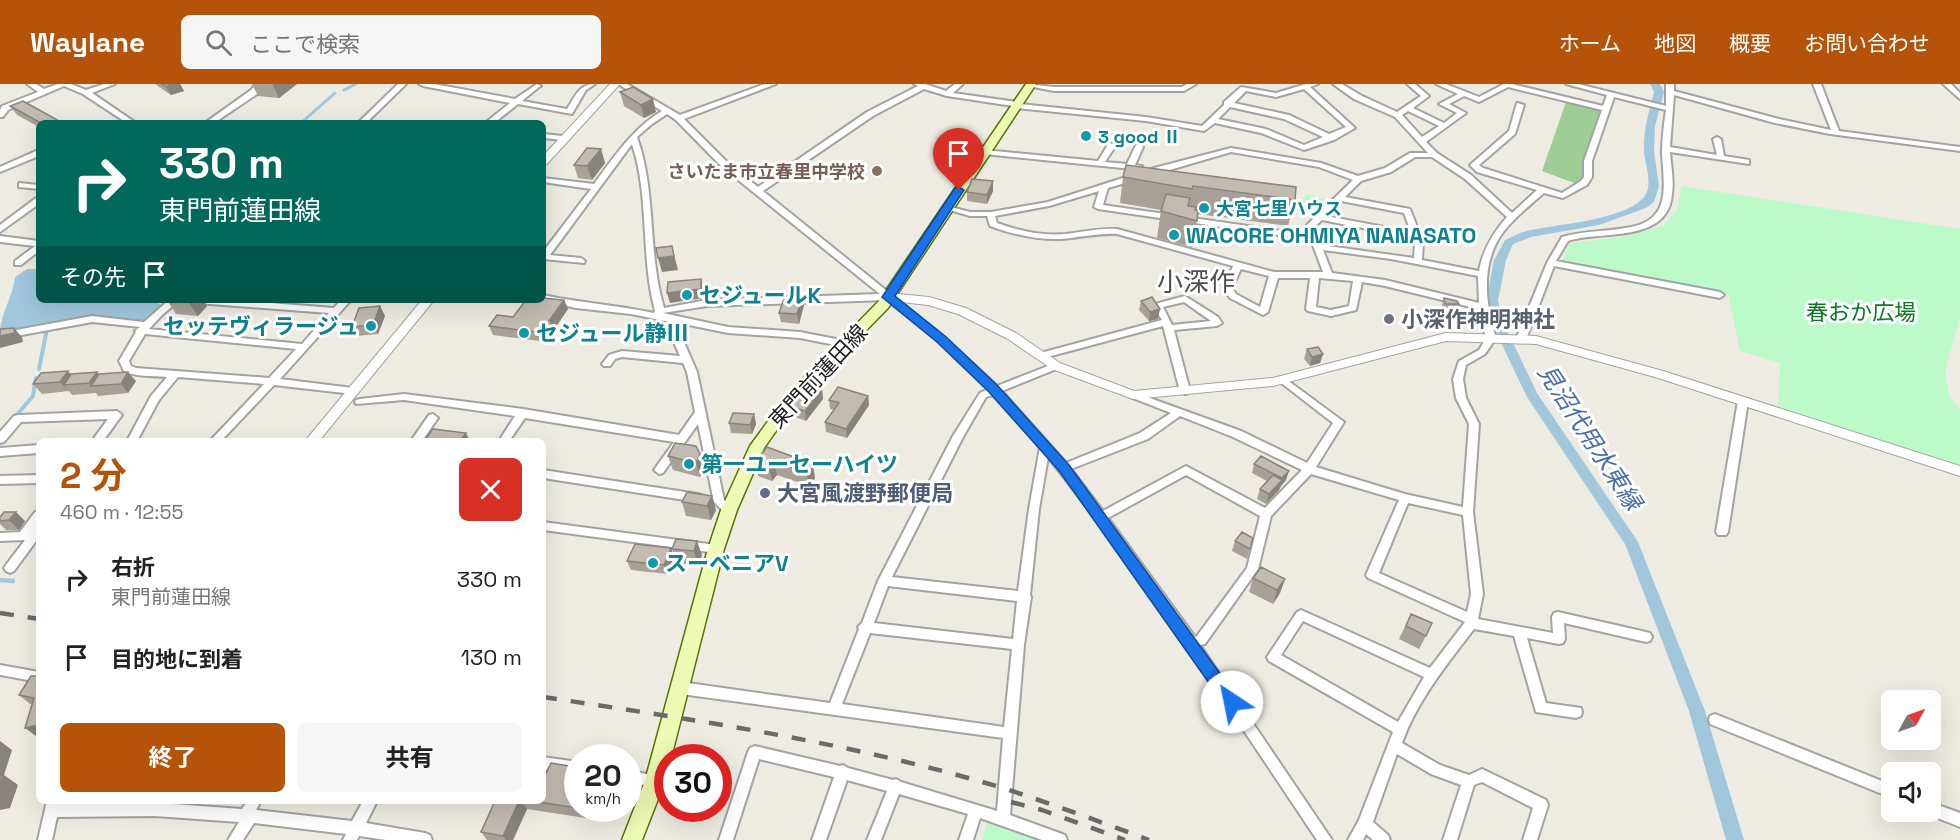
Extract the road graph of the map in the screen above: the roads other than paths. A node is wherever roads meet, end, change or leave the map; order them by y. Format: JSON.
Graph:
{"nodes":[{"id":1,"x":31,"y":84,"type":"edge"},
{"id":2,"x":111,"y":84,"type":"edge"},
{"id":3,"x":260,"y":84,"type":"edge"},
{"id":4,"x":402,"y":84,"type":"edge"},
{"id":5,"x":423,"y":84,"type":"edge"},
{"id":6,"x":591,"y":84,"type":"edge"},
{"id":7,"x":615,"y":84,"type":"edge"},
{"id":8,"x":622,"y":84,"type":"edge"},
{"id":9,"x":772,"y":84,"type":"edge"},
{"id":10,"x":959,"y":84,"type":"edge"},
{"id":11,"x":1192,"y":84,"type":"edge"},
{"id":12,"x":1314,"y":84,"type":"edge"},
{"id":13,"x":1337,"y":84,"type":"edge"},
{"id":14,"x":1411,"y":84,"type":"edge"},
{"id":15,"x":1440,"y":84,"type":"edge"},
{"id":16,"x":1570,"y":84,"type":"edge"},
{"id":17,"x":1817,"y":84,"type":"edge"},
{"id":18,"x":1947,"y":84,"type":"edge"},
{"id":19,"x":1030,"y":85,"type":"edge"},
{"id":20,"x":537,"y":86,"type":"dead end"},
{"id":21,"x":920,"y":86,"type":"edge"},
{"id":22,"x":1146,"y":86,"type":"edge"},
{"id":23,"x":1521,"y":86,"type":"edge"},
{"id":24,"x":1306,"y":87,"type":"junction"},
{"id":25,"x":1670,"y":88,"type":"edge"},
{"id":26,"x":43,"y":92,"type":"junction"},
{"id":27,"x":86,"y":92,"type":"junction"},
{"id":28,"x":947,"y":94,"type":"junction"},
{"id":29,"x":1463,"y":94,"type":"junction"},
{"id":30,"x":1611,"y":94,"type":"junction"},
{"id":31,"x":1960,"y":97,"type":"edge"},
{"id":32,"x":515,"y":102,"type":"junction"},
{"id":33,"x":1227,"y":104,"type":"junction"},
{"id":34,"x":1017,"y":105,"type":"junction"},
{"id":35,"x":1520,"y":105,"type":"dead end"},
{"id":36,"x":1407,"y":108,"type":"junction"},
{"id":37,"x":1667,"y":108,"type":"junction"},
{"id":38,"x":2,"y":109,"type":"edge"},
{"id":39,"x":1605,"y":109,"type":"junction"},
{"id":40,"x":667,"y":111,"type":"junction"},
{"id":41,"x":1398,"y":115,"type":"junction"},
{"id":42,"x":679,"y":118,"type":"junction"},
{"id":43,"x":123,"y":119,"type":"edge"},
{"id":44,"x":213,"y":120,"type":"edge"},
{"id":45,"x":365,"y":120,"type":"edge"},
{"id":46,"x":493,"y":120,"type":"edge"},
{"id":47,"x":1213,"y":120,"type":"junction"},
{"id":48,"x":1445,"y":126,"type":"junction"},
{"id":49,"x":1836,"y":133,"type":"junction"},
{"id":50,"x":546,"y":136,"type":"edge"},
{"id":51,"x":633,"y":137,"type":"junction"},
{"id":52,"x":563,"y":138,"type":"junction"},
{"id":53,"x":1331,"y":138,"type":"junction"},
{"id":54,"x":1717,"y":139,"type":"dead end"},
{"id":55,"x":1422,"y":141,"type":"junction"},
{"id":56,"x":1112,"y":145,"type":"dead end"},
{"id":57,"x":1139,"y":147,"type":"dead end"},
{"id":58,"x":1666,"y":149,"type":"junction"},
{"id":59,"x":1960,"y":149,"type":"edge"},
{"id":60,"x":984,"y":152,"type":"junction"},
{"id":61,"x":36,"y":154,"type":"edge"},
{"id":62,"x":1434,"y":155,"type":"junction"},
{"id":63,"x":546,"y":158,"type":"edge"},
{"id":64,"x":1720,"y":158,"type":"junction"},
{"id":65,"x":1746,"y":162,"type":"dead end"},
{"id":66,"x":1100,"y":164,"type":"junction"},
{"id":67,"x":1127,"y":167,"type":"junction"},
{"id":68,"x":0,"y":170,"type":"edge"},
{"id":69,"x":1157,"y":170,"type":"junction"},
{"id":70,"x":1480,"y":170,"type":"junction"},
{"id":71,"x":1468,"y":177,"type":"junction"},
{"id":72,"x":1358,"y":179,"type":"junction"},
{"id":73,"x":546,"y":180,"type":"edge"},
{"id":74,"x":22,"y":185,"type":"dead end"},
{"id":75,"x":1108,"y":185,"type":"junction"},
{"id":76,"x":596,"y":186,"type":"junction"},
{"id":77,"x":36,"y":187,"type":"edge"},
{"id":78,"x":758,"y":191,"type":"junction"},
{"id":79,"x":1541,"y":191,"type":"junction"},
{"id":80,"x":1338,"y":198,"type":"junction"},
{"id":81,"x":36,"y":202,"type":"edge"},
{"id":82,"x":947,"y":208,"type":"junction"},
{"id":83,"x":991,"y":214,"type":"junction"},
{"id":84,"x":1320,"y":217,"type":"junction"},
{"id":85,"x":1512,"y":217,"type":"junction"},
{"id":86,"x":0,"y":229,"type":"edge"},
{"id":87,"x":1417,"y":236,"type":"junction"},
{"id":88,"x":1314,"y":238,"type":"junction"},
{"id":89,"x":0,"y":239,"type":"edge"},
{"id":90,"x":36,"y":245,"type":"edge"},
{"id":91,"x":1317,"y":247,"type":"junction"},
{"id":92,"x":36,"y":248,"type":"edge"},
{"id":93,"x":546,"y":254,"type":"edge"},
{"id":94,"x":546,"y":257,"type":"edge"},
{"id":95,"x":581,"y":261,"type":"dead end"},
{"id":96,"x":1418,"y":261,"type":"junction"},
{"id":97,"x":18,"y":263,"type":"dead end"},
{"id":98,"x":1551,"y":263,"type":"junction"},
{"id":99,"x":1238,"y":265,"type":"junction"},
{"id":100,"x":1483,"y":274,"type":"junction"},
{"id":101,"x":1274,"y":275,"type":"junction"},
{"id":102,"x":1328,"y":275,"type":"junction"},
{"id":103,"x":1315,"y":276,"type":"junction"},
{"id":104,"x":1358,"y":280,"type":"junction"},
{"id":105,"x":1720,"y":295,"type":"dead end"},
{"id":106,"x":888,"y":297,"type":"junction"},
{"id":107,"x":546,"y":298,"type":"edge"},
{"id":108,"x":172,"y":303,"type":"edge"},
{"id":109,"x":235,"y":303,"type":"edge"},
{"id":110,"x":343,"y":303,"type":"edge"},
{"id":111,"x":426,"y":303,"type":"edge"},
{"id":112,"x":1483,"y":308,"type":"junction"},
{"id":113,"x":336,"y":311,"type":"junction"},
{"id":114,"x":658,"y":314,"type":"junction"},
{"id":115,"x":680,"y":322,"type":"junction"},
{"id":116,"x":1168,"y":325,"type":"junction"},
{"id":117,"x":143,"y":328,"type":"junction"},
{"id":118,"x":0,"y":336,"type":"edge"},
{"id":119,"x":1492,"y":338,"type":"junction"},
{"id":120,"x":1518,"y":339,"type":"junction"},
{"id":121,"x":846,"y":344,"type":"junction"},
{"id":122,"x":304,"y":346,"type":"junction"},
{"id":123,"x":1040,"y":356,"type":"junction"},
{"id":124,"x":687,"y":360,"type":"junction"},
{"id":125,"x":607,"y":364,"type":"dead end"},
{"id":126,"x":1056,"y":366,"type":"junction"},
{"id":127,"x":175,"y":374,"type":"junction"},
{"id":128,"x":1283,"y":380,"type":"junction"},
{"id":129,"x":272,"y":381,"type":"junction"},
{"id":130,"x":994,"y":389,"type":"junction"},
{"id":131,"x":1185,"y":391,"type":"junction"},
{"id":132,"x":1133,"y":395,"type":"junction"},
{"id":133,"x":356,"y":397,"type":"junction"},
{"id":134,"x":1743,"y":401,"type":"junction"},
{"id":135,"x":523,"y":412,"type":"junction"},
{"id":136,"x":1178,"y":412,"type":"junction"},
{"id":137,"x":700,"y":413,"type":"junction"},
{"id":138,"x":433,"y":418,"type":"dead end"},
{"id":139,"x":99,"y":438,"type":"edge"},
{"id":140,"x":134,"y":438,"type":"edge"},
{"id":141,"x":218,"y":438,"type":"edge"},
{"id":142,"x":315,"y":438,"type":"edge"},
{"id":143,"x":418,"y":438,"type":"edge"},
{"id":144,"x":506,"y":438,"type":"edge"},
{"id":145,"x":0,"y":439,"type":"edge"},
{"id":146,"x":681,"y":439,"type":"junction"},
{"id":147,"x":1045,"y":447,"type":"junction"},
{"id":148,"x":36,"y":449,"type":"edge"},
{"id":149,"x":0,"y":452,"type":"edge"},
{"id":150,"x":1064,"y":468,"type":"junction"},
{"id":151,"x":1309,"y":469,"type":"junction"},
{"id":152,"x":659,"y":470,"type":"dead end"},
{"id":153,"x":1960,"y":471,"type":"edge"},
{"id":154,"x":546,"y":475,"type":"edge"},
{"id":155,"x":36,"y":479,"type":"edge"},
{"id":156,"x":0,"y":480,"type":"edge"},
{"id":157,"x":1405,"y":498,"type":"junction"},
{"id":158,"x":724,"y":506,"type":"junction"},
{"id":159,"x":1468,"y":512,"type":"junction"},
{"id":160,"x":1266,"y":514,"type":"junction"},
{"id":161,"x":1101,"y":518,"type":"junction"},
{"id":162,"x":36,"y":519,"type":"edge"},
{"id":163,"x":546,"y":526,"type":"edge"},
{"id":164,"x":1722,"y":532,"type":"dead end"},
{"id":165,"x":36,"y":533,"type":"edge"},
{"id":166,"x":0,"y":537,"type":"edge"},
{"id":167,"x":716,"y":549,"type":"junction"},
{"id":168,"x":10,"y":568,"type":"dead end"},
{"id":169,"x":884,"y":581,"type":"junction"},
{"id":170,"x":1024,"y":597,"type":"junction"},
{"id":171,"x":1471,"y":621,"type":"junction"},
{"id":172,"x":864,"y":627,"type":"junction"},
{"id":173,"x":1519,"y":632,"type":"junction"},
{"id":174,"x":1646,"y":637,"type":"dead end"},
{"id":175,"x":1192,"y":643,"type":"junction"},
{"id":176,"x":1018,"y":645,"type":"junction"},
{"id":177,"x":0,"y":670,"type":"edge"},
{"id":178,"x":1432,"y":675,"type":"junction"},
{"id":179,"x":36,"y":676,"type":"edge"},
{"id":180,"x":681,"y":688,"type":"junction"},
{"id":181,"x":834,"y":709,"type":"junction"},
{"id":182,"x":1576,"y":712,"type":"dead end"},
{"id":183,"x":1715,"y":720,"type":"dead end"},
{"id":184,"x":1400,"y":730,"type":"junction"},
{"id":185,"x":1009,"y":733,"type":"junction"},
{"id":186,"x":665,"y":744,"type":"edge"},
{"id":187,"x":1395,"y":746,"type":"junction"},
{"id":188,"x":546,"y":763,"type":"edge"},
{"id":189,"x":564,"y":766,"type":"edge"},
{"id":190,"x":843,"y":771,"type":"junction"},
{"id":191,"x":1469,"y":781,"type":"junction"},
{"id":192,"x":654,"y":783,"type":"edge"},
{"id":193,"x":896,"y":785,"type":"junction"},
{"id":194,"x":1881,"y":788,"type":"edge"},
{"id":195,"x":253,"y":804,"type":"edge"},
{"id":196,"x":368,"y":804,"type":"edge"},
{"id":197,"x":150,"y":805,"type":"edge"},
{"id":198,"x":53,"y":806,"type":"edge"},
{"id":199,"x":976,"y":810,"type":"junction"},
{"id":200,"x":1941,"y":812,"type":"edge"},
{"id":201,"x":248,"y":816,"type":"junction"},
{"id":202,"x":1003,"y":818,"type":"junction"},
{"id":203,"x":1960,"y":820,"type":"edge"},
{"id":204,"x":1365,"y":824,"type":"junction"},
{"id":205,"x":353,"y":833,"type":"edge"},
{"id":206,"x":45,"y":840,"type":"edge"},
{"id":207,"x":235,"y":840,"type":"edge"},
{"id":208,"x":425,"y":840,"type":"edge"},
{"id":209,"x":632,"y":840,"type":"edge"},
{"id":210,"x":726,"y":840,"type":"edge"},
{"id":211,"x":819,"y":840,"type":"edge"},
{"id":212,"x":874,"y":840,"type":"edge"},
{"id":213,"x":966,"y":840,"type":"edge"},
{"id":214,"x":1060,"y":840,"type":"edge"},
{"id":215,"x":1325,"y":840,"type":"edge"},
{"id":216,"x":1355,"y":840,"type":"edge"},
{"id":217,"x":1383,"y":840,"type":"edge"},
{"id":218,"x":1450,"y":840,"type":"edge"},
{"id":219,"x":1530,"y":840,"type":"edge"}],
"edges":[{"from":1,"to":26,"type":"street"},
{"from":2,"to":27,"type":"street"},
{"from":3,"to":44,"type":"street"},
{"from":4,"to":45,"type":"street"},
{"from":5,"to":32,"type":"street"},
{"from":6,"to":32,"type":"street"},
{"from":7,"to":52,"type":"street"},
{"from":8,"to":40,"type":"street"},
{"from":9,"to":42,"type":"street"},
{"from":10,"to":28,"type":"street"},
{"from":11,"to":22,"type":"street"},
{"from":12,"to":24,"type":"street"},
{"from":13,"to":41,"type":"street"},
{"from":14,"to":36,"type":"street"},
{"from":15,"to":29,"type":"street"},
{"from":16,"to":30,"type":"street"},
{"from":17,"to":49,"type":"street"},
{"from":18,"to":31,"type":"street"},
{"from":19,"to":22,"type":"street"},
{"from":19,"to":34,"type":"main road","name":"東門前蓮田線"},
{"from":20,"to":32,"type":"street"},
{"from":21,"to":28,"type":"street"},
{"from":21,"to":78,"type":"street"},
{"from":23,"to":29,"type":"street"},
{"from":23,"to":39,"type":"street"},
{"from":24,"to":33,"type":"street"},
{"from":24,"to":53,"type":"street"},
{"from":25,"to":37,"type":"street"},
{"from":25,"to":49,"type":"street"},
{"from":26,"to":27,"type":"street"},
{"from":26,"to":38,"type":"street"},
{"from":27,"to":43,"type":"street"},
{"from":28,"to":34,"type":"street"},
{"from":29,"to":48,"type":"street"},
{"from":30,"to":37,"type":"street"},
{"from":30,"to":39,"type":"street"},
{"from":32,"to":46,"type":"street"},
{"from":33,"to":47,"type":"street"},
{"from":33,"to":53,"type":"street"},
{"from":34,"to":47,"type":"street"},
{"from":34,"to":60,"type":"main road","name":"東門前蓮田線"},
{"from":35,"to":70,"type":"street"},
{"from":36,"to":41,"type":"street"},
{"from":36,"to":48,"type":"street"},
{"from":37,"to":58,"type":"street"},
{"from":39,"to":79,"type":"street"},
{"from":40,"to":42,"type":"street"},
{"from":40,"to":51,"type":"street"},
{"from":41,"to":55,"type":"street"},
{"from":42,"to":78,"type":"street"},
{"from":47,"to":53,"type":"street"},
{"from":48,"to":55,"type":"street"},
{"from":49,"to":59,"type":"street"},
{"from":50,"to":52,"type":"street"},
{"from":51,"to":76,"type":"street"},
{"from":51,"to":114,"type":"street"},
{"from":52,"to":63,"type":"street"},
{"from":54,"to":64,"type":"street"},
{"from":55,"to":62,"type":"street"},
{"from":56,"to":66,"type":"street"},
{"from":57,"to":67,"type":"street"},
{"from":58,"to":64,"type":"street"},
{"from":58,"to":98,"type":"street"},
{"from":60,"to":66,"type":"street"},
{"from":60,"to":82,"type":"main road","name":"東門前蓮田線"},
{"from":61,"to":68,"type":"street"},
{"from":62,"to":71,"type":"street"},
{"from":62,"to":72,"type":"street"},
{"from":64,"to":65,"type":"street"},
{"from":66,"to":67,"type":"street"},
{"from":67,"to":69,"type":"street"},
{"from":67,"to":75,"type":"street"},
{"from":69,"to":72,"type":"street"},
{"from":69,"to":75,"type":"street"},
{"from":70,"to":71,"type":"street"},
{"from":70,"to":79,"type":"street"},
{"from":71,"to":85,"type":"street"},
{"from":72,"to":80,"type":"street"},
{"from":73,"to":76,"type":"street"},
{"from":74,"to":77,"type":"street"},
{"from":75,"to":83,"type":"street"},
{"from":75,"to":88,"type":"street"},
{"from":76,"to":93,"type":"street"},
{"from":78,"to":106,"type":"street"},
{"from":79,"to":85,"type":"street"},
{"from":80,"to":84,"type":"street"},
{"from":80,"to":87,"type":"street"},
{"from":81,"to":86,"type":"street"},
{"from":82,"to":83,"type":"street"},
{"from":82,"to":106,"type":"main road","name":"東門前蓮田線"},
{"from":83,"to":99,"type":"street"},
{"from":84,"to":87,"type":"street"},
{"from":84,"to":88,"type":"street"},
{"from":85,"to":100,"type":"street"},
{"from":87,"to":96,"type":"street"},
{"from":88,"to":91,"type":"street"},
{"from":89,"to":90,"type":"street"},
{"from":91,"to":96,"type":"street"},
{"from":91,"to":102,"type":"street"},
{"from":92,"to":97,"type":"street"},
{"from":94,"to":95,"type":"street"},
{"from":96,"to":100,"type":"street"},
{"from":98,"to":105,"type":"street"},
{"from":98,"to":120,"type":"street"},
{"from":99,"to":101,"type":"street"},
{"from":99,"to":101,"type":"street"},
{"from":100,"to":112,"type":"street"},
{"from":101,"to":103,"type":"street"},
{"from":102,"to":103,"type":"street"},
{"from":102,"to":104,"type":"street"},
{"from":103,"to":104,"type":"street"},
{"from":104,"to":112,"type":"street"},
{"from":106,"to":114,"type":"street"},
{"from":106,"to":121,"type":"main road","name":"東門前蓮田線"},
{"from":106,"to":123,"type":"street"},
{"from":106,"to":130,"type":"street"},
{"from":107,"to":114,"type":"street"},
{"from":108,"to":117,"type":"street"},
{"from":109,"to":113,"type":"street"},
{"from":110,"to":113,"type":"street"},
{"from":111,"to":133,"type":"street"},
{"from":112,"to":119,"type":"street"},
{"from":113,"to":122,"type":"street"},
{"from":114,"to":115,"type":"street"},
{"from":115,"to":121,"type":"street"},
{"from":115,"to":124,"type":"street"},
{"from":116,"to":116,"type":"street"},
{"from":116,"to":123,"type":"street"},
{"from":116,"to":131,"type":"street"},
{"from":117,"to":118,"type":"street"},
{"from":117,"to":122,"type":"street"},
{"from":117,"to":127,"type":"street"},
{"from":119,"to":120,"type":"street"},
{"from":119,"to":128,"type":"street"},
{"from":119,"to":159,"type":"street"},
{"from":120,"to":134,"type":"street"},
{"from":121,"to":158,"type":"main road","name":"東門前蓮田線"},
{"from":122,"to":129,"type":"street"},
{"from":123,"to":126,"type":"street"},
{"from":124,"to":125,"type":"street"},
{"from":124,"to":137,"type":"street"},
{"from":126,"to":130,"type":"street"},
{"from":126,"to":132,"type":"street"},
{"from":127,"to":129,"type":"street"},
{"from":127,"to":140,"type":"street"},
{"from":128,"to":131,"type":"street"},
{"from":128,"to":151,"type":"street"},
{"from":129,"to":133,"type":"street"},
{"from":129,"to":141,"type":"street"},
{"from":130,"to":147,"type":"street"},
{"from":130,"to":169,"type":"street"},
{"from":131,"to":132,"type":"street"},
{"from":132,"to":136,"type":"street"},
{"from":133,"to":135,"type":"street"},
{"from":133,"to":142,"type":"street"},
{"from":134,"to":153,"type":"street"},
{"from":134,"to":164,"type":"street"},
{"from":135,"to":144,"type":"street"},
{"from":135,"to":146,"type":"street"},
{"from":136,"to":150,"type":"street"},
{"from":136,"to":151,"type":"street"},
{"from":137,"to":146,"type":"street"},
{"from":137,"to":158,"type":"street"},
{"from":138,"to":143,"type":"street"},
{"from":139,"to":145,"type":"street"},
{"from":146,"to":152,"type":"street"},
{"from":147,"to":150,"type":"street"},
{"from":147,"to":170,"type":"street"},
{"from":148,"to":149,"type":"street"},
{"from":150,"to":161,"type":"street"},
{"from":151,"to":157,"type":"street"},
{"from":151,"to":160,"type":"street"},
{"from":154,"to":158,"type":"street"},
{"from":155,"to":156,"type":"street"},
{"from":157,"to":159,"type":"street"},
{"from":157,"to":171,"type":"street"},
{"from":158,"to":167,"type":"main road","name":"東門前蓮田線"},
{"from":159,"to":171,"type":"street"},
{"from":160,"to":161,"type":"street"},
{"from":160,"to":175,"type":"street"},
{"from":161,"to":175,"type":"street"},
{"from":162,"to":166,"type":"street"},
{"from":163,"to":167,"type":"street"},
{"from":165,"to":168,"type":"street"},
{"from":167,"to":180,"type":"main road","name":"東門前蓮田線"},
{"from":169,"to":170,"type":"street"},
{"from":169,"to":172,"type":"street"},
{"from":170,"to":176,"type":"street"},
{"from":171,"to":173,"type":"street"},
{"from":171,"to":178,"type":"street"},
{"from":172,"to":176,"type":"street"},
{"from":172,"to":181,"type":"street"},
{"from":173,"to":174,"type":"street"},
{"from":173,"to":182,"type":"street"},
{"from":175,"to":215,"type":"street"},
{"from":176,"to":185,"type":"street"},
{"from":177,"to":179,"type":"street"},
{"from":178,"to":184,"type":"street"},
{"from":178,"to":184,"type":"street"},
{"from":180,"to":181,"type":"street"},
{"from":180,"to":186,"type":"main road","name":"東門前蓮田線"},
{"from":181,"to":185,"type":"street"},
{"from":183,"to":194,"type":"street"},
{"from":184,"to":187,"type":"street"},
{"from":185,"to":202,"type":"street"},
{"from":187,"to":191,"type":"street"},
{"from":187,"to":204,"type":"street"},
{"from":188,"to":189,"type":"street"},
{"from":190,"to":193,"type":"street"},
{"from":190,"to":210,"type":"street"},
{"from":190,"to":211,"type":"street"},
{"from":191,"to":218,"type":"street"},
{"from":191,"to":219,"type":"street"},
{"from":192,"to":209,"type":"main road","name":"東門前蓮田線"},
{"from":193,"to":199,"type":"street"},
{"from":193,"to":212,"type":"street"},
{"from":195,"to":201,"type":"street"},
{"from":196,"to":205,"type":"street"},
{"from":197,"to":198,"type":"street"},
{"from":197,"to":201,"type":"street"},
{"from":198,"to":206,"type":"street"},
{"from":199,"to":202,"type":"street"},
{"from":199,"to":213,"type":"street"},
{"from":200,"to":203,"type":"street"},
{"from":201,"to":205,"type":"street"},
{"from":201,"to":207,"type":"street"},
{"from":202,"to":214,"type":"street"},
{"from":204,"to":216,"type":"street"},
{"from":204,"to":217,"type":"street"},
{"from":205,"to":208,"type":"street"}]}
